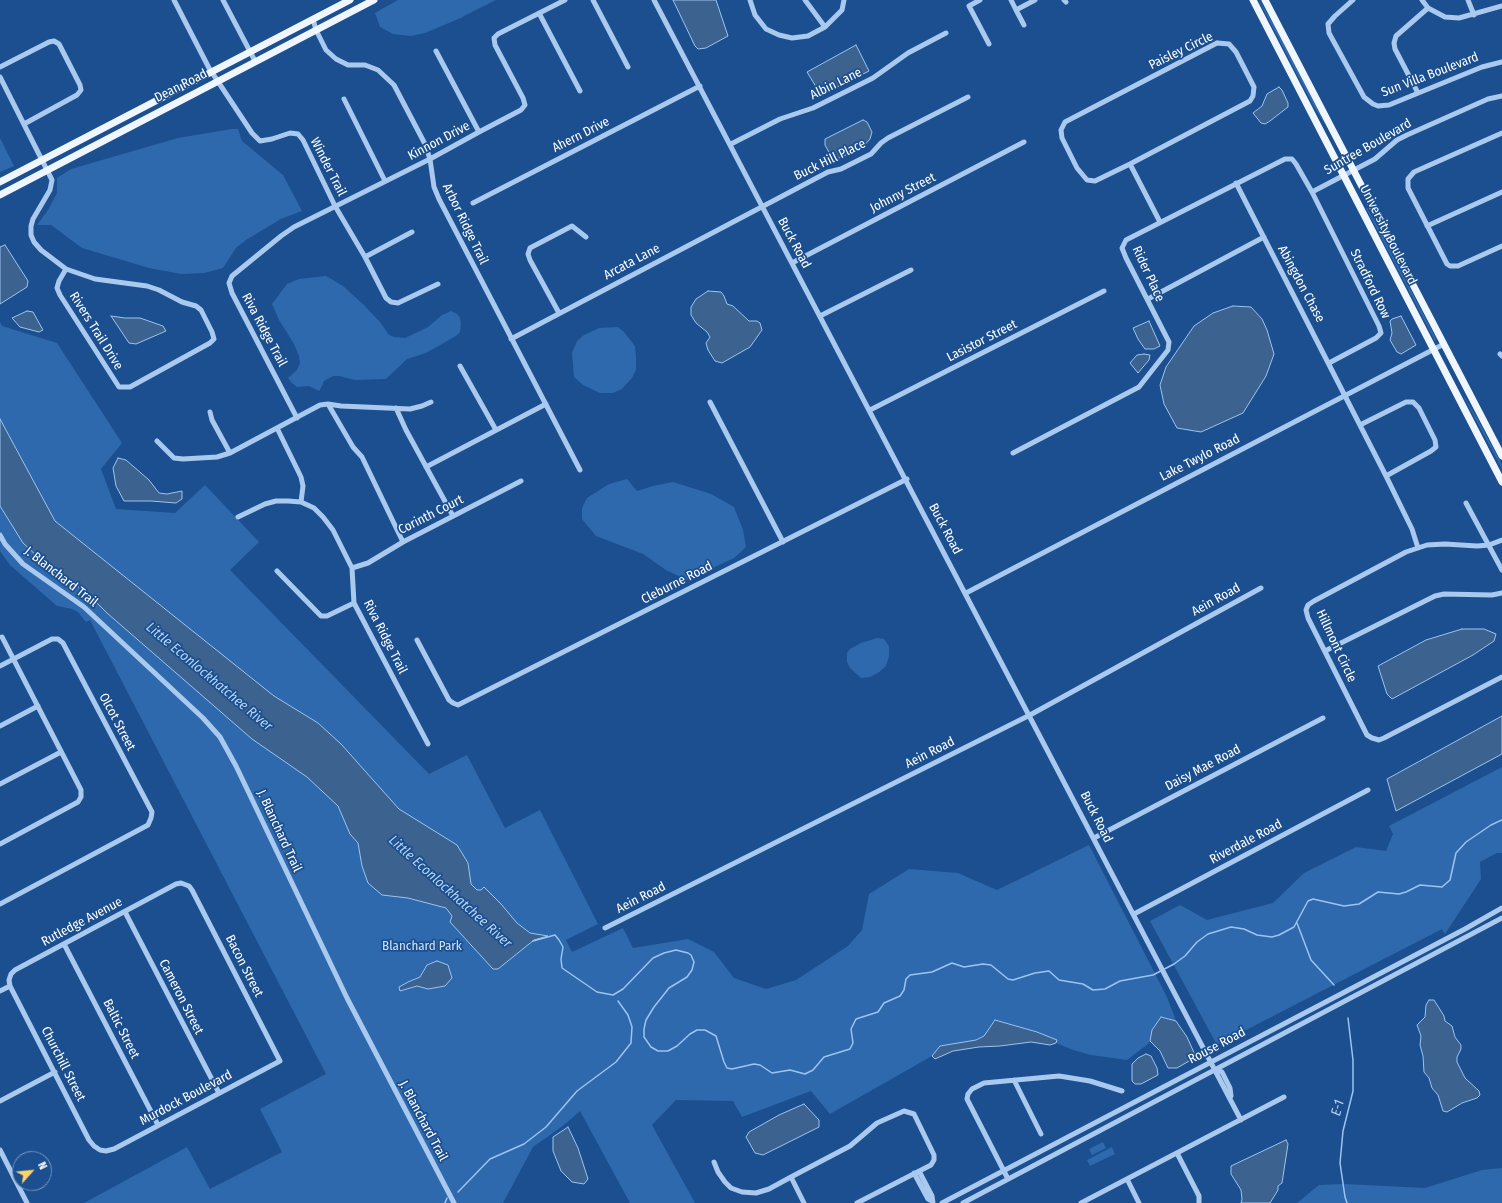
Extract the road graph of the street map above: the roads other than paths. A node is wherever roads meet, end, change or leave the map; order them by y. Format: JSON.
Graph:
{"nodes":[{"id":1,"x":174,"y":0,"type":"edge"},
{"id":2,"x":223,"y":0,"type":"edge"},
{"id":3,"x":350,"y":0,"type":"edge"},
{"id":4,"x":374,"y":0,"type":"edge"},
{"id":5,"x":565,"y":0,"type":"edge"},
{"id":6,"x":593,"y":0,"type":"edge"},
{"id":7,"x":654,"y":0,"type":"edge"},
{"id":8,"x":750,"y":0,"type":"edge"},
{"id":9,"x":805,"y":0,"type":"edge"},
{"id":10,"x":844,"y":0,"type":"edge"},
{"id":11,"x":980,"y":0,"type":"edge"},
{"id":12,"x":1011,"y":0,"type":"edge"},
{"id":13,"x":1035,"y":0,"type":"edge"},
{"id":14,"x":1253,"y":0,"type":"edge"},
{"id":15,"x":1264,"y":0,"type":"edge"},
{"id":16,"x":1353,"y":0,"type":"edge"},
{"id":17,"x":1422,"y":0,"type":"edge"},
{"id":18,"x":1468,"y":0,"type":"edge"},
{"id":19,"x":1502,"y":6,"type":"edge"},
{"id":20,"x":1428,"y":8,"type":"junction"},
{"id":21,"x":1016,"y":10,"type":"junction"},
{"id":22,"x":539,"y":13,"type":"junction"},
{"id":23,"x":1474,"y":15,"type":"junction"},
{"id":24,"x":313,"y":19,"type":"junction"},
{"id":25,"x":1024,"y":25,"type":"dead end"},
{"id":26,"x":825,"y":27,"type":"junction"},
{"id":27,"x":316,"y":30,"type":"junction"},
{"id":28,"x":946,"y":33,"type":"dead end"},
{"id":29,"x":989,"y":44,"type":"dead end"},
{"id":30,"x":436,"y":51,"type":"dead end"},
{"id":31,"x":250,"y":52,"type":"junction"},
{"id":32,"x":256,"y":61,"type":"junction"},
{"id":33,"x":1502,"y":62,"type":"edge"},
{"id":34,"x":0,"y":67,"type":"edge"},
{"id":35,"x":628,"y":67,"type":"dead end"},
{"id":36,"x":211,"y":72,"type":"junction"},
{"id":37,"x":0,"y":77,"type":"edge"},
{"id":38,"x":217,"y":81,"type":"junction"},
{"id":39,"x":700,"y":86,"type":"junction"},
{"id":40,"x":580,"y":91,"type":"dead end"},
{"id":41,"x":1418,"y":93,"type":"junction"},
{"id":42,"x":1502,"y":96,"type":"edge"},
{"id":43,"x":968,"y":97,"type":"dead end"},
{"id":44,"x":344,"y":99,"type":"dead end"},
{"id":45,"x":24,"y":124,"type":"junction"},
{"id":46,"x":479,"y":132,"type":"junction"},
{"id":47,"x":1502,"y":133,"type":"edge"},
{"id":48,"x":1024,"y":142,"type":"dead end"},
{"id":49,"x":730,"y":144,"type":"junction"},
{"id":50,"x":430,"y":159,"type":"junction"},
{"id":51,"x":43,"y":160,"type":"junction"},
{"id":52,"x":1130,"y":164,"type":"junction"},
{"id":53,"x":48,"y":170,"type":"junction"},
{"id":54,"x":1353,"y":170,"type":"junction"},
{"id":55,"x":1343,"y":175,"type":"junction"},
{"id":56,"x":385,"y":181,"type":"junction"},
{"id":57,"x":0,"y":182,"type":"edge"},
{"id":58,"x":1236,"y":183,"type":"junction"},
{"id":59,"x":1312,"y":192,"type":"junction"},
{"id":60,"x":1502,"y":192,"type":"edge"},
{"id":61,"x":0,"y":195,"type":"edge"},
{"id":62,"x":473,"y":203,"type":"dead end"},
{"id":63,"x":335,"y":206,"type":"junction"},
{"id":64,"x":763,"y":206,"type":"junction"},
{"id":65,"x":1160,"y":222,"type":"junction"},
{"id":66,"x":1427,"y":226,"type":"junction"},
{"id":67,"x":412,"y":232,"type":"dead end"},
{"id":68,"x":586,"y":237,"type":"dead end"},
{"id":69,"x":1264,"y":237,"type":"junction"},
{"id":70,"x":1502,"y":246,"type":"edge"},
{"id":71,"x":365,"y":257,"type":"junction"},
{"id":72,"x":792,"y":262,"type":"junction"},
{"id":73,"x":66,"y":269,"type":"junction"},
{"id":74,"x":911,"y":270,"type":"dead end"},
{"id":75,"x":232,"y":276,"type":"joint"},
{"id":76,"x":438,"y":284,"type":"dead end"},
{"id":77,"x":1104,"y":291,"type":"dead end"},
{"id":78,"x":1148,"y":299,"type":"junction"},
{"id":79,"x":559,"y":314,"type":"junction"},
{"id":80,"x":820,"y":316,"type":"junction"},
{"id":81,"x":511,"y":339,"type":"junction"},
{"id":82,"x":1444,"y":344,"type":"junction"},
{"id":83,"x":1434,"y":349,"type":"junction"},
{"id":84,"x":1329,"y":363,"type":"junction"},
{"id":85,"x":460,"y":366,"type":"dead end"},
{"id":86,"x":1345,"y":395,"type":"junction"},
{"id":87,"x":430,"y":402,"type":"dead end"},
{"id":88,"x":710,"y":402,"type":"dead end"},
{"id":89,"x":328,"y":404,"type":"junction"},
{"id":90,"x":546,"y":404,"type":"junction"},
{"id":91,"x":396,"y":408,"type":"junction"},
{"id":92,"x":870,"y":410,"type":"junction"},
{"id":93,"x":210,"y":412,"type":"dead end"},
{"id":94,"x":297,"y":418,"type":"junction"},
{"id":95,"x":1360,"y":425,"type":"junction"},
{"id":96,"x":277,"y":428,"type":"junction"},
{"id":97,"x":496,"y":430,"type":"junction"},
{"id":98,"x":157,"y":441,"type":"dead end"},
{"id":99,"x":230,"y":453,"type":"junction"},
{"id":100,"x":1013,"y":453,"type":"dead end"},
{"id":101,"x":1502,"y":456,"type":"edge"},
{"id":102,"x":426,"y":467,"type":"junction"},
{"id":103,"x":580,"y":470,"type":"dead end"},
{"id":104,"x":1386,"y":476,"type":"junction"},
{"id":105,"x":907,"y":479,"type":"junction"},
{"id":106,"x":521,"y":481,"type":"dead end"},
{"id":107,"x":1502,"y":482,"type":"edge"},
{"id":108,"x":301,"y":502,"type":"junction"},
{"id":109,"x":1466,"y":503,"type":"dead end"},
{"id":110,"x":453,"y":516,"type":"junction"},
{"id":111,"x":238,"y":517,"type":"dead end"},
{"id":112,"x":0,"y":535,"type":"edge"},
{"id":113,"x":1502,"y":540,"type":"edge"},
{"id":114,"x":403,"y":542,"type":"junction"},
{"id":115,"x":783,"y":542,"type":"junction"},
{"id":116,"x":1489,"y":545,"type":"junction"},
{"id":117,"x":1418,"y":548,"type":"junction"},
{"id":118,"x":352,"y":568,"type":"junction"},
{"id":119,"x":1502,"y":570,"type":"edge"},
{"id":120,"x":277,"y":571,"type":"dead end"},
{"id":121,"x":1261,"y":588,"type":"dead end"},
{"id":122,"x":966,"y":592,"type":"junction"},
{"id":123,"x":1502,"y":593,"type":"edge"},
{"id":124,"x":354,"y":603,"type":"junction"},
{"id":125,"x":2,"y":637,"type":"dead end"},
{"id":126,"x":418,"y":640,"type":"dead end"},
{"id":127,"x":1325,"y":651,"type":"junction"},
{"id":128,"x":13,"y":659,"type":"junction"},
{"id":129,"x":0,"y":666,"type":"edge"},
{"id":130,"x":1502,"y":677,"type":"edge"},
{"id":131,"x":38,"y":706,"type":"junction"},
{"id":132,"x":1030,"y":715,"type":"junction"},
{"id":133,"x":1323,"y":718,"type":"dead end"},
{"id":134,"x":0,"y":726,"type":"edge"},
{"id":135,"x":428,"y":744,"type":"dead end"},
{"id":136,"x":61,"y":752,"type":"junction"},
{"id":137,"x":0,"y":784,"type":"edge"},
{"id":138,"x":1368,"y":790,"type":"dead end"},
{"id":139,"x":1094,"y":838,"type":"junction"},
{"id":140,"x":0,"y":844,"type":"edge"},
{"id":141,"x":185,"y":884,"type":"joint"},
{"id":142,"x":0,"y":904,"type":"edge"},
{"id":143,"x":1502,"y":908,"type":"edge"},
{"id":144,"x":125,"y":912,"type":"junction"},
{"id":145,"x":1134,"y":914,"type":"junction"},
{"id":146,"x":1486,"y":917,"type":"junction"},
{"id":147,"x":1502,"y":918,"type":"edge"},
{"id":148,"x":1490,"y":926,"type":"junction"},
{"id":149,"x":605,"y":928,"type":"dead end"},
{"id":150,"x":64,"y":944,"type":"junction"},
{"id":151,"x":10,"y":986,"type":"junction"},
{"id":152,"x":0,"y":991,"type":"edge"},
{"id":153,"x":280,"y":1061,"type":"joint"},
{"id":154,"x":1212,"y":1061,"type":"junction"},
{"id":155,"x":1216,"y":1069,"type":"junction"},
{"id":156,"x":55,"y":1072,"type":"junction"},
{"id":157,"x":1014,"y":1080,"type":"junction"},
{"id":158,"x":1122,"y":1091,"type":"dead end"},
{"id":159,"x":219,"y":1093,"type":"junction"},
{"id":160,"x":1284,"y":1097,"type":"dead end"},
{"id":161,"x":0,"y":1101,"type":"edge"},
{"id":162,"x":1242,"y":1120,"type":"junction"},
{"id":163,"x":158,"y":1125,"type":"junction"},
{"id":164,"x":1041,"y":1134,"type":"dead end"},
{"id":165,"x":0,"y":1150,"type":"edge"},
{"id":166,"x":100,"y":1150,"type":"joint"},
{"id":167,"x":1177,"y":1153,"type":"junction"},
{"id":168,"x":714,"y":1162,"type":"dead end"},
{"id":169,"x":1004,"y":1171,"type":"junction"},
{"id":170,"x":917,"y":1172,"type":"junction"},
{"id":171,"x":791,"y":1177,"type":"junction"},
{"id":172,"x":1008,"y":1179,"type":"junction"},
{"id":173,"x":1126,"y":1179,"type":"junction"},
{"id":174,"x":933,"y":1202,"type":"edge"},
{"id":175,"x":27,"y":1203,"type":"edge"},
{"id":176,"x":454,"y":1203,"type":"edge"},
{"id":177,"x":804,"y":1203,"type":"edge"},
{"id":178,"x":857,"y":1203,"type":"edge"},
{"id":179,"x":942,"y":1203,"type":"edge"},
{"id":180,"x":963,"y":1203,"type":"edge"},
{"id":181,"x":1081,"y":1203,"type":"edge"},
{"id":182,"x":1140,"y":1203,"type":"edge"},
{"id":183,"x":1199,"y":1203,"type":"edge"}],
"edges":[{"from":1,"to":36,"type":"street","name":"Winder Trail"},
{"from":2,"to":31,"type":"street"},
{"from":3,"to":24,"type":"main road","name":"Dean Road"},
{"from":4,"to":27,"type":"main road","name":"Dean Road"},
{"from":5,"to":22,"type":"street","name":"Kinnon Drive"},
{"from":6,"to":35,"type":"street"},
{"from":7,"to":39,"type":"street","name":"Buck Road"},
{"from":8,"to":26,"type":"street"},
{"from":9,"to":26,"type":"street"},
{"from":10,"to":26,"type":"street"},
{"from":11,"to":29,"type":"street"},
{"from":12,"to":21,"type":"street"},
{"from":13,"to":21,"type":"street"},
{"from":14,"to":55,"type":"main road","name":"University Boulevard"},
{"from":15,"to":54,"type":"main road","name":"University Boulevard"},
{"from":16,"to":41,"type":"street","name":"Sun Villa Boulevard"},
{"from":17,"to":20,"type":"street"},
{"from":18,"to":23,"type":"street"},
{"from":19,"to":23,"type":"street"},
{"from":20,"to":23,"type":"street"},
{"from":20,"to":41,"type":"street"},
{"from":21,"to":25,"type":"street"},
{"from":22,"to":40,"type":"street"},
{"from":22,"to":46,"type":"street","name":"Kinnon Drive"},
{"from":24,"to":27,"type":"street","name":"Arbor Ridge Trail"},
{"from":24,"to":31,"type":"main road","name":"Dean Road"},
{"from":27,"to":32,"type":"main road","name":"Dean Road"},
{"from":27,"to":50,"type":"street","name":"Arbor Ridge Trail"},
{"from":28,"to":49,"type":"street","name":"Albin Lane"},
{"from":30,"to":46,"type":"street"},
{"from":31,"to":32,"type":"street"},
{"from":31,"to":36,"type":"main road","name":"Dean Road"},
{"from":32,"to":38,"type":"main road","name":"Dean Road"},
{"from":33,"to":41,"type":"street","name":"Sun Villa Boulevard"},
{"from":34,"to":45,"type":"street"},
{"from":36,"to":38,"type":"street","name":"Winder Trail"},
{"from":36,"to":51,"type":"main road","name":"Dean Road"},
{"from":37,"to":45,"type":"street","name":"Rivers Trail Drive"},
{"from":38,"to":53,"type":"main road","name":"Dean Road"},
{"from":38,"to":63,"type":"street","name":"Winder Trail"},
{"from":39,"to":49,"type":"street","name":"Buck Road"},
{"from":39,"to":62,"type":"street","name":"Ahern Drive"},
{"from":42,"to":54,"type":"street","name":"Suntree Boulevard"},
{"from":43,"to":64,"type":"street","name":"Buck Hill Place"},
{"from":44,"to":56,"type":"street"},
{"from":45,"to":51,"type":"street","name":"Rivers Trail Drive"},
{"from":46,"to":50,"type":"street","name":"Kinnon Drive"},
{"from":47,"to":66,"type":"street"},
{"from":48,"to":72,"type":"street","name":"Johnny Street"},
{"from":49,"to":64,"type":"street","name":"Buck Road"},
{"from":50,"to":56,"type":"street","name":"Kinnon Drive"},
{"from":50,"to":81,"type":"street","name":"Arbor Ridge Trail"},
{"from":51,"to":53,"type":"street","name":"Rivers Trail Drive"},
{"from":51,"to":57,"type":"main road","name":"Dean Road"},
{"from":52,"to":52,"type":"street","name":"Paisley Circle"},
{"from":52,"to":65,"type":"street"},
{"from":53,"to":61,"type":"main road","name":"Dean Road"},
{"from":53,"to":73,"type":"street","name":"Rivers Trail Drive"},
{"from":54,"to":55,"type":"street","name":"Suntree Boulevard"},
{"from":54,"to":82,"type":"main road","name":"University Boulevard"},
{"from":55,"to":59,"type":"street","name":"Suntree Boulevard"},
{"from":55,"to":83,"type":"main road","name":"University Boulevard"},
{"from":56,"to":63,"type":"street","name":"Kinnon Drive"},
{"from":58,"to":59,"type":"street","name":"Rider Place"},
{"from":58,"to":65,"type":"street","name":"Rider Place"},
{"from":58,"to":69,"type":"street","name":"Abingdon Chase"},
{"from":59,"to":84,"type":"street","name":"Stradford Row"},
{"from":60,"to":66,"type":"street"},
{"from":63,"to":71,"type":"street","name":"Winder Trail"},
{"from":63,"to":75,"type":"street","name":"Kinnon Drive"},
{"from":64,"to":72,"type":"street","name":"Buck Road"},
{"from":64,"to":79,"type":"street","name":"Arcata Lane"},
{"from":65,"to":78,"type":"street","name":"Rider Place"},
{"from":66,"to":70,"type":"street"},
{"from":67,"to":71,"type":"street"},
{"from":68,"to":79,"type":"street"},
{"from":69,"to":78,"type":"street"},
{"from":69,"to":84,"type":"street","name":"Abingdon Chase"},
{"from":71,"to":76,"type":"street","name":"Winder Trail"},
{"from":72,"to":80,"type":"street","name":"Buck Road"},
{"from":73,"to":73,"type":"street","name":"Rivers Trail Drive"},
{"from":74,"to":80,"type":"street"},
{"from":75,"to":94,"type":"street","name":"Riva Ridge Trail"},
{"from":77,"to":92,"type":"street","name":"Lasistor Street"},
{"from":78,"to":100,"type":"street","name":"Rider Place"},
{"from":79,"to":81,"type":"street","name":"Arcata Lane"},
{"from":80,"to":92,"type":"street","name":"Buck Road"},
{"from":81,"to":90,"type":"street","name":"Arbor Ridge Trail"},
{"from":82,"to":83,"type":"street","name":"Lake Twylo Road"},
{"from":82,"to":101,"type":"main road","name":"University Boulevard"},
{"from":83,"to":86,"type":"street","name":"Lake Twylo Road"},
{"from":83,"to":107,"type":"main road","name":"University Boulevard"},
{"from":84,"to":86,"type":"street","name":"Abingdon Chase"},
{"from":85,"to":97,"type":"street"},
{"from":86,"to":95,"type":"street","name":"Abingdon Chase"},
{"from":86,"to":122,"type":"street","name":"Lake Twylo Road"},
{"from":87,"to":91,"type":"street"},
{"from":88,"to":115,"type":"street"},
{"from":89,"to":91,"type":"street"},
{"from":89,"to":94,"type":"street"},
{"from":89,"to":114,"type":"street"},
{"from":90,"to":97,"type":"street"},
{"from":90,"to":103,"type":"street","name":"Arbor Ridge Trail"},
{"from":91,"to":102,"type":"street"},
{"from":92,"to":105,"type":"street","name":"Buck Road"},
{"from":93,"to":99,"type":"street"},
{"from":94,"to":96,"type":"street"},
{"from":95,"to":104,"type":"street","name":"Abingdon Chase"},
{"from":95,"to":104,"type":"street"},
{"from":96,"to":99,"type":"street"},
{"from":96,"to":108,"type":"street"},
{"from":97,"to":102,"type":"street"},
{"from":98,"to":99,"type":"street"},
{"from":102,"to":110,"type":"street"},
{"from":104,"to":117,"type":"street","name":"Abingdon Chase"},
{"from":105,"to":115,"type":"street","name":"Cleburne Road"},
{"from":105,"to":122,"type":"street","name":"Buck Road"},
{"from":106,"to":110,"type":"street","name":"Corinth Court"},
{"from":108,"to":111,"type":"street"},
{"from":108,"to":118,"type":"street","name":"Riva Ridge Trail"},
{"from":109,"to":116,"type":"street"},
{"from":110,"to":114,"type":"street","name":"Corinth Court"},
{"from":112,"to":176,"type":"street","name":"J. Blanchard Trail"},
{"from":113,"to":116,"type":"street","name":"Hillmont Circle"},
{"from":114,"to":118,"type":"street","name":"Corinth Court"},
{"from":115,"to":126,"type":"street","name":"Cleburne Road"},
{"from":116,"to":117,"type":"street","name":"Hillmont Circle"},
{"from":116,"to":119,"type":"street"},
{"from":117,"to":127,"type":"street","name":"Hillmont Circle"},
{"from":118,"to":124,"type":"street","name":"Riva Ridge Trail"},
{"from":120,"to":124,"type":"street"},
{"from":121,"to":132,"type":"street","name":"Aein Road"},
{"from":122,"to":132,"type":"street","name":"Buck Road"},
{"from":123,"to":127,"type":"street"},
{"from":124,"to":135,"type":"street","name":"Riva Ridge Trail"},
{"from":125,"to":128,"type":"street"},
{"from":127,"to":130,"type":"street","name":"Hillmont Circle"},
{"from":128,"to":129,"type":"street"},
{"from":128,"to":131,"type":"street"},
{"from":128,"to":142,"type":"street","name":"Olcot Street"},
{"from":131,"to":134,"type":"street"},
{"from":131,"to":136,"type":"street"},
{"from":132,"to":139,"type":"street","name":"Buck Road"},
{"from":132,"to":149,"type":"street","name":"Aein Road"},
{"from":133,"to":139,"type":"street","name":"Daisy Mae Road"},
{"from":136,"to":137,"type":"street"},
{"from":136,"to":140,"type":"street"},
{"from":138,"to":145,"type":"street","name":"Riverdale Road"},
{"from":139,"to":145,"type":"street","name":"Buck Road"},
{"from":141,"to":144,"type":"street","name":"Rutledge Avenue"},
{"from":141,"to":153,"type":"street","name":"Bacon Street"},
{"from":143,"to":146,"type":"street","name":"Rouse Road"},
{"from":144,"to":150,"type":"street","name":"Rutledge Avenue"},
{"from":144,"to":159,"type":"street","name":"Cameron Street"},
{"from":145,"to":154,"type":"street","name":"Buck Road"},
{"from":146,"to":148,"type":"street"},
{"from":146,"to":154,"type":"street","name":"Rouse Road"},
{"from":147,"to":148,"type":"street","name":"Rouse Road"},
{"from":148,"to":155,"type":"street","name":"Rouse Road"},
{"from":150,"to":151,"type":"street","name":"Rutledge Avenue"},
{"from":150,"to":163,"type":"street","name":"Baltic Street"},
{"from":151,"to":152,"type":"street"},
{"from":151,"to":156,"type":"street","name":"Churchill Street"},
{"from":153,"to":159,"type":"street","name":"Murdock Boulevard"},
{"from":154,"to":155,"type":"street","name":"Buck Road"},
{"from":154,"to":169,"type":"street","name":"Rouse Road"},
{"from":155,"to":162,"type":"street","name":"Buck Road"},
{"from":155,"to":172,"type":"street","name":"Rouse Road"},
{"from":156,"to":161,"type":"street"},
{"from":156,"to":166,"type":"street","name":"Churchill Street"},
{"from":157,"to":158,"type":"street"},
{"from":157,"to":164,"type":"street"},
{"from":157,"to":169,"type":"street"},
{"from":159,"to":163,"type":"street","name":"Murdock Boulevard"},
{"from":160,"to":162,"type":"street"},
{"from":162,"to":167,"type":"street"},
{"from":163,"to":166,"type":"street","name":"Murdock Boulevard"},
{"from":165,"to":175,"type":"street"},
{"from":167,"to":173,"type":"street"},
{"from":167,"to":183,"type":"street"},
{"from":168,"to":171,"type":"street"},
{"from":169,"to":172,"type":"street"},
{"from":169,"to":179,"type":"street","name":"Rouse Road"},
{"from":170,"to":171,"type":"street"},
{"from":170,"to":174,"type":"street"},
{"from":170,"to":178,"type":"street"},
{"from":171,"to":177,"type":"street"},
{"from":172,"to":180,"type":"street","name":"Rouse Road"},
{"from":173,"to":181,"type":"street"},
{"from":173,"to":182,"type":"street"}]}
